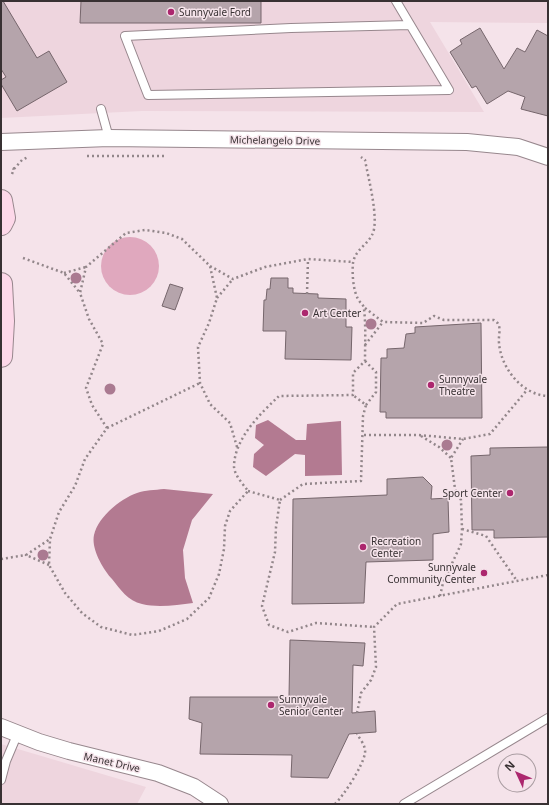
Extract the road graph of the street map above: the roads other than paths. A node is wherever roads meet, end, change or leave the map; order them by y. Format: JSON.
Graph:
{"nodes":[{"id":1,"x":396,"y":1,"type":"edge"},
{"id":2,"x":410,"y":25,"type":"junction"},
{"id":3,"x":101,"y":109,"type":"dead end"},
{"id":4,"x":110,"y":138,"type":"junction"},
{"id":5,"x":1,"y":142,"type":"edge"},
{"id":6,"x":548,"y":157,"type":"edge"},
{"id":7,"x":1,"y":201,"type":"edge"},
{"id":8,"x":1,"y":224,"type":"edge"},
{"id":9,"x":1,"y":284,"type":"edge"},
{"id":10,"x":2,"y":321,"type":"edge"},
{"id":11,"x":1,"y":356,"type":"edge"},
{"id":12,"x":548,"y":718,"type":"edge"},
{"id":13,"x":1,"y":727,"type":"edge"},
{"id":14,"x":17,"y":735,"type":"junction"},
{"id":15,"x":1,"y":780,"type":"edge"},
{"id":16,"x":220,"y":804,"type":"edge"},
{"id":17,"x":404,"y":804,"type":"edge"}],
"edges":[{"from":1,"to":2,"type":"lane"},
{"from":2,"to":2,"type":"lane"},
{"from":3,"to":4,"type":"lane"},
{"from":4,"to":5,"type":"street","name":"Michelangelo Drive"},
{"from":4,"to":6,"type":"street","name":"Michelangelo Drive"},
{"from":7,"to":8,"type":"main road"},
{"from":9,"to":10,"type":"main road"},
{"from":10,"to":11,"type":"main road"},
{"from":12,"to":17,"type":"lane"},
{"from":13,"to":14,"type":"street","name":"Manet Drive"},
{"from":14,"to":15,"type":"lane"},
{"from":14,"to":16,"type":"street","name":"Manet Drive"}]}
